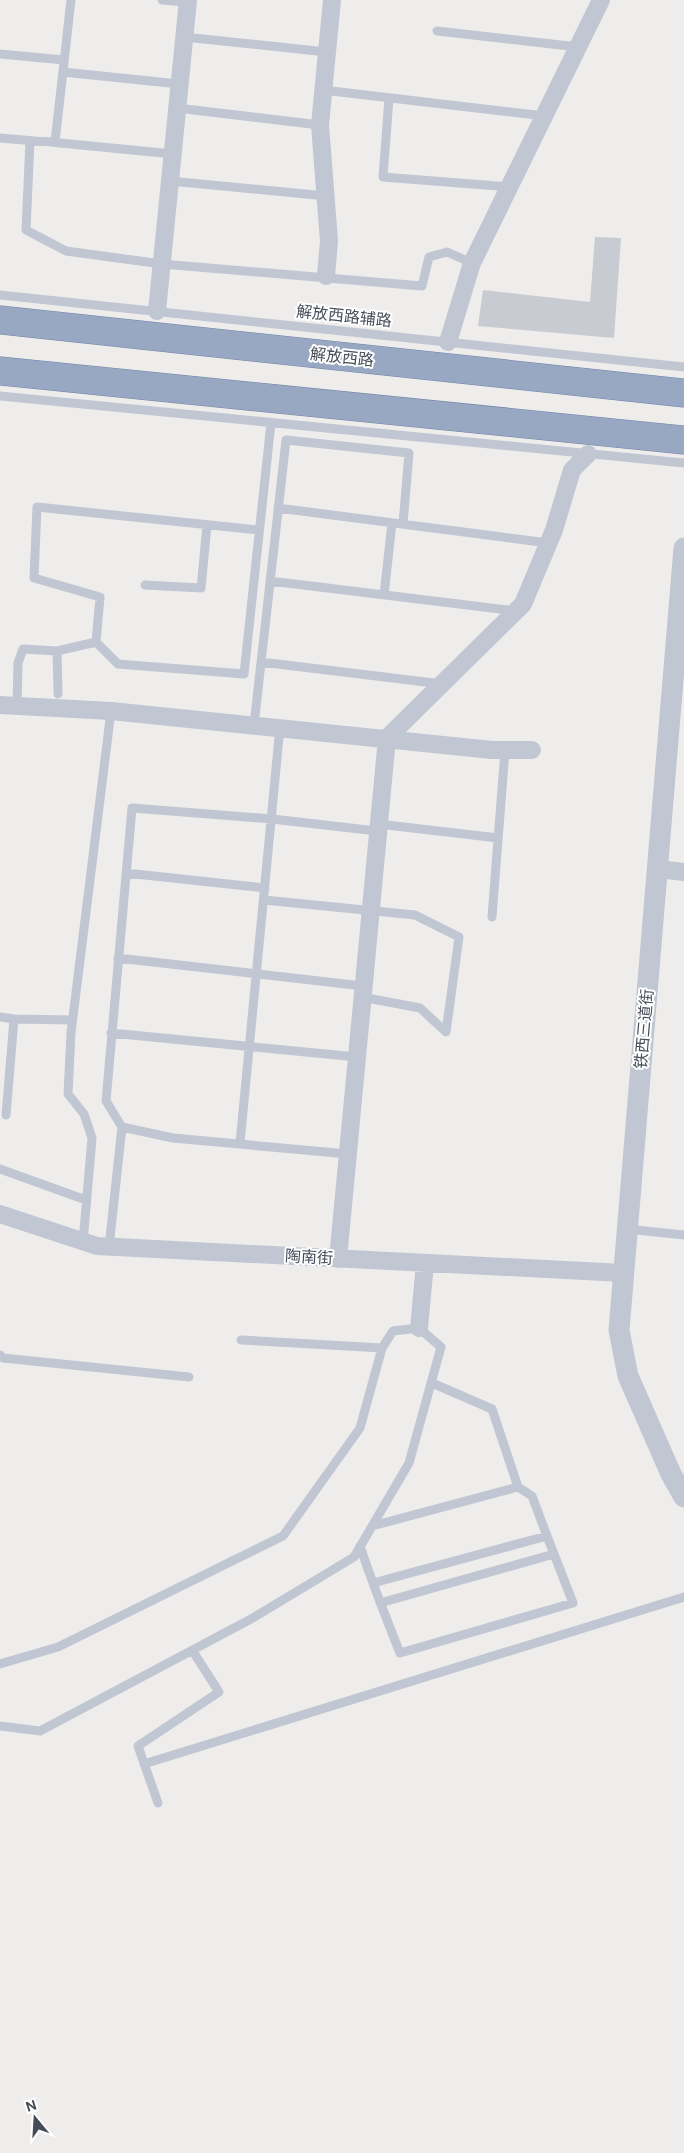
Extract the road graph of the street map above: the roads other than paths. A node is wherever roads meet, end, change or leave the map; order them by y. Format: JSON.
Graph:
{"nodes":[{"id":1,"x":70,"y":0,"type":"edge"},
{"id":2,"x":162,"y":0,"type":"edge"},
{"id":3,"x":332,"y":0,"type":"edge"},
{"id":4,"x":601,"y":0,"type":"edge"},
{"id":5,"x":188,"y":1,"type":"edge"},
{"id":6,"x":437,"y":31,"type":"dead end"},
{"id":7,"x":184,"y":37,"type":"junction"},
{"id":8,"x":578,"y":47,"type":"junction"},
{"id":9,"x":327,"y":52,"type":"junction"},
{"id":10,"x":0,"y":54,"type":"edge"},
{"id":11,"x":64,"y":60,"type":"junction"},
{"id":12,"x":62,"y":72,"type":"junction"},
{"id":13,"x":179,"y":84,"type":"junction"},
{"id":14,"x":324,"y":90,"type":"junction"},
{"id":15,"x":389,"y":98,"type":"junction"},
{"id":16,"x":177,"y":108,"type":"junction"},
{"id":17,"x":544,"y":116,"type":"junction"},
{"id":18,"x":320,"y":125,"type":"junction"},
{"id":19,"x":0,"y":138,"type":"edge"},
{"id":20,"x":30,"y":141,"type":"junction"},
{"id":21,"x":55,"y":142,"type":"junction"},
{"id":22,"x":172,"y":154,"type":"junction"},
{"id":23,"x":170,"y":181,"type":"junction"},
{"id":24,"x":510,"y":187,"type":"junction"},
{"id":25,"x":326,"y":196,"type":"junction"},
{"id":26,"x":472,"y":263,"type":"junction"},
{"id":27,"x":162,"y":264,"type":"junction"},
{"id":28,"x":326,"y":276,"type":"junction"},
{"id":29,"x":0,"y":295,"type":"edge"},
{"id":30,"x":157,"y":312,"type":"junction"},
{"id":31,"x":0,"y":320,"type":"edge"},
{"id":32,"x":448,"y":342,"type":"junction"},
{"id":33,"x":684,"y":367,"type":"edge"},
{"id":34,"x":0,"y":372,"type":"edge"},
{"id":35,"x":684,"y":393,"type":"edge"},
{"id":36,"x":0,"y":396,"type":"edge"},
{"id":37,"x":271,"y":423,"type":"junction"},
{"id":38,"x":684,"y":440,"type":"edge"},
{"id":39,"x":588,"y":454,"type":"junction"},
{"id":40,"x":684,"y":463,"type":"edge"},
{"id":41,"x":278,"y":508,"type":"junction"},
{"id":42,"x":392,"y":523,"type":"junction"},
{"id":43,"x":403,"y":524,"type":"junction"},
{"id":44,"x":207,"y":525,"type":"junction"},
{"id":45,"x":259,"y":530,"type":"junction"},
{"id":46,"x":548,"y":543,"type":"junction"},
{"id":47,"x":684,"y":548,"type":"edge"},
{"id":48,"x":270,"y":581,"type":"junction"},
{"id":49,"x":145,"y":585,"type":"dead end"},
{"id":50,"x":384,"y":595,"type":"junction"},
{"id":51,"x":516,"y":611,"type":"junction"},
{"id":52,"x":96,"y":642,"type":"junction"},
{"id":53,"x":57,"y":650,"type":"junction"},
{"id":54,"x":261,"y":662,"type":"junction"},
{"id":55,"x":442,"y":684,"type":"junction"},
{"id":56,"x":58,"y":694,"type":"dead end"},
{"id":57,"x":9,"y":706,"type":"edge"},
{"id":58,"x":111,"y":711,"type":"junction"},
{"id":59,"x":254,"y":725,"type":"junction"},
{"id":60,"x":280,"y":727,"type":"junction"},
{"id":61,"x":387,"y":738,"type":"junction"},
{"id":62,"x":505,"y":750,"type":"junction"},
{"id":63,"x":532,"y":750,"type":"dead end"},
{"id":64,"x":272,"y":819,"type":"junction"},
{"id":65,"x":378,"y":828,"type":"junction"},
{"id":66,"x":498,"y":838,"type":"junction"},
{"id":67,"x":657,"y":869,"type":"junction"},
{"id":68,"x":684,"y":872,"type":"edge"},
{"id":69,"x":126,"y":873,"type":"junction"},
{"id":70,"x":265,"y":888,"type":"junction"},
{"id":71,"x":264,"y":900,"type":"junction"},
{"id":72,"x":370,"y":909,"type":"junction"},
{"id":73,"x":492,"y":917,"type":"dead end"},
{"id":74,"x":118,"y":958,"type":"junction"},
{"id":75,"x":257,"y":975,"type":"junction"},
{"id":76,"x":363,"y":991,"type":"junction"},
{"id":77,"x":0,"y":1017,"type":"edge"},
{"id":78,"x":14,"y":1019,"type":"junction"},
{"id":79,"x":72,"y":1020,"type":"junction"},
{"id":80,"x":111,"y":1033,"type":"junction"},
{"id":81,"x":250,"y":1047,"type":"junction"},
{"id":82,"x":357,"y":1057,"type":"junction"},
{"id":83,"x":6,"y":1115,"type":"dead end"},
{"id":84,"x":122,"y":1127,"type":"junction"},
{"id":85,"x":240,"y":1143,"type":"junction"},
{"id":86,"x":348,"y":1154,"type":"junction"},
{"id":87,"x":0,"y":1169,"type":"edge"},
{"id":88,"x":86,"y":1200,"type":"junction"},
{"id":89,"x":0,"y":1214,"type":"edge"},
{"id":90,"x":627,"y":1229,"type":"junction"},
{"id":91,"x":684,"y":1235,"type":"edge"},
{"id":92,"x":83,"y":1242,"type":"junction"},
{"id":93,"x":109,"y":1247,"type":"junction"},
{"id":94,"x":338,"y":1259,"type":"junction"},
{"id":95,"x":425,"y":1263,"type":"junction"},
{"id":96,"x":623,"y":1273,"type":"junction"},
{"id":97,"x":419,"y":1328,"type":"junction"},
{"id":98,"x":241,"y":1340,"type":"dead end"},
{"id":99,"x":382,"y":1348,"type":"junction"},
{"id":100,"x":0,"y":1355,"type":"edge"},
{"id":101,"x":189,"y":1378,"type":"dead end"},
{"id":102,"x":432,"y":1383,"type":"junction"},
{"id":103,"x":518,"y":1488,"type":"junction"},
{"id":104,"x":684,"y":1497,"type":"edge"},
{"id":105,"x":372,"y":1526,"type":"junction"},
{"id":106,"x":548,"y":1536,"type":"junction"},
{"id":107,"x":360,"y":1546,"type":"junction"},
{"id":108,"x":554,"y":1554,"type":"junction"},
{"id":109,"x":373,"y":1583,"type":"junction"},
{"id":110,"x":684,"y":1597,"type":"edge"},
{"id":111,"x":380,"y":1603,"type":"junction"},
{"id":112,"x":192,"y":1650,"type":"junction"},
{"id":113,"x":0,"y":1664,"type":"edge"},
{"id":114,"x":0,"y":1726,"type":"edge"},
{"id":115,"x":144,"y":1764,"type":"junction"},
{"id":116,"x":158,"y":1803,"type":"dead end"}],
"edges":[{"from":1,"to":11,"type":"lane"},
{"from":2,"to":5,"type":"lane"},
{"from":3,"to":9,"type":"street"},
{"from":4,"to":8,"type":"street"},
{"from":5,"to":7,"type":"street"},
{"from":6,"to":8,"type":"lane"},
{"from":7,"to":9,"type":"lane"},
{"from":7,"to":13,"type":"street"},
{"from":8,"to":17,"type":"street"},
{"from":9,"to":14,"type":"street"},
{"from":10,"to":11,"type":"lane"},
{"from":11,"to":12,"type":"lane"},
{"from":12,"to":13,"type":"lane"},
{"from":12,"to":21,"type":"lane"},
{"from":13,"to":16,"type":"street"},
{"from":14,"to":15,"type":"lane"},
{"from":14,"to":18,"type":"street"},
{"from":15,"to":17,"type":"lane"},
{"from":15,"to":24,"type":"lane"},
{"from":16,"to":18,"type":"lane"},
{"from":16,"to":22,"type":"street"},
{"from":17,"to":24,"type":"street"},
{"from":18,"to":25,"type":"street"},
{"from":19,"to":20,"type":"lane"},
{"from":20,"to":21,"type":"lane"},
{"from":20,"to":27,"type":"lane"},
{"from":21,"to":22,"type":"lane"},
{"from":22,"to":23,"type":"street"},
{"from":23,"to":25,"type":"lane"},
{"from":23,"to":27,"type":"street"},
{"from":24,"to":26,"type":"street"},
{"from":25,"to":28,"type":"street"},
{"from":26,"to":28,"type":"lane"},
{"from":26,"to":32,"type":"street"},
{"from":27,"to":28,"type":"lane"},
{"from":27,"to":30,"type":"street"},
{"from":29,"to":30,"type":"lane","name":"解放西路辅路"},
{"from":30,"to":32,"type":"lane","name":"解放西路辅路"},
{"from":31,"to":35,"type":"highway","name":"解放西路"},
{"from":32,"to":33,"type":"lane","name":"解放西路辅路"},
{"from":34,"to":38,"type":"highway"},
{"from":36,"to":37,"type":"lane"},
{"from":37,"to":39,"type":"lane"},
{"from":37,"to":45,"type":"lane"},
{"from":39,"to":40,"type":"lane"},
{"from":39,"to":46,"type":"street"},
{"from":41,"to":42,"type":"lane"},
{"from":41,"to":43,"type":"lane"},
{"from":41,"to":48,"type":"lane"},
{"from":42,"to":43,"type":"lane"},
{"from":42,"to":50,"type":"lane"},
{"from":43,"to":46,"type":"lane"},
{"from":44,"to":45,"type":"lane"},
{"from":44,"to":49,"type":"lane"},
{"from":44,"to":52,"type":"lane"},
{"from":45,"to":52,"type":"lane"},
{"from":46,"to":51,"type":"street"},
{"from":47,"to":67,"type":"street","name":"铁西三道街"},
{"from":48,"to":50,"type":"lane"},
{"from":48,"to":54,"type":"lane"},
{"from":50,"to":51,"type":"lane"},
{"from":51,"to":55,"type":"street"},
{"from":52,"to":53,"type":"lane"},
{"from":53,"to":56,"type":"lane"},
{"from":53,"to":57,"type":"lane"},
{"from":54,"to":55,"type":"lane"},
{"from":54,"to":59,"type":"lane"},
{"from":55,"to":61,"type":"street"},
{"from":57,"to":58,"type":"street"},
{"from":58,"to":59,"type":"street"},
{"from":58,"to":79,"type":"lane"},
{"from":59,"to":60,"type":"street"},
{"from":60,"to":61,"type":"street"},
{"from":60,"to":64,"type":"lane"},
{"from":61,"to":62,"type":"street"},
{"from":61,"to":65,"type":"street"},
{"from":62,"to":63,"type":"street"},
{"from":62,"to":66,"type":"lane"},
{"from":64,"to":65,"type":"lane"},
{"from":64,"to":69,"type":"lane"},
{"from":64,"to":70,"type":"lane"},
{"from":65,"to":66,"type":"lane"},
{"from":65,"to":72,"type":"street"},
{"from":66,"to":73,"type":"lane"},
{"from":67,"to":68,"type":"street"},
{"from":67,"to":90,"type":"street","name":"铁西三道街"},
{"from":69,"to":70,"type":"lane"},
{"from":69,"to":74,"type":"lane"},
{"from":70,"to":71,"type":"lane"},
{"from":71,"to":72,"type":"lane"},
{"from":71,"to":75,"type":"lane"},
{"from":72,"to":76,"type":"street"},
{"from":72,"to":76,"type":"lane"},
{"from":74,"to":75,"type":"lane"},
{"from":74,"to":80,"type":"lane"},
{"from":75,"to":76,"type":"lane"},
{"from":75,"to":81,"type":"lane"},
{"from":76,"to":82,"type":"street"},
{"from":77,"to":78,"type":"lane"},
{"from":78,"to":79,"type":"lane"},
{"from":78,"to":83,"type":"lane"},
{"from":79,"to":88,"type":"lane"},
{"from":80,"to":81,"type":"lane"},
{"from":80,"to":84,"type":"lane"},
{"from":81,"to":82,"type":"lane"},
{"from":81,"to":85,"type":"lane"},
{"from":82,"to":86,"type":"street"},
{"from":84,"to":85,"type":"lane"},
{"from":84,"to":93,"type":"lane"},
{"from":85,"to":86,"type":"lane"},
{"from":86,"to":94,"type":"street"},
{"from":87,"to":88,"type":"lane"},
{"from":88,"to":92,"type":"lane"},
{"from":89,"to":92,"type":"street","name":"陶南街"},
{"from":90,"to":91,"type":"lane"},
{"from":90,"to":96,"type":"street","name":"铁西三道街"},
{"from":92,"to":93,"type":"street","name":"陶南街"},
{"from":93,"to":94,"type":"street","name":"陶南街"},
{"from":94,"to":95,"type":"street","name":"陶南街"},
{"from":95,"to":96,"type":"street","name":"陶南街"},
{"from":95,"to":97,"type":"street"},
{"from":96,"to":104,"type":"street","name":"铁西三道街"},
{"from":97,"to":99,"type":"lane"},
{"from":97,"to":102,"type":"lane"},
{"from":98,"to":99,"type":"lane"},
{"from":99,"to":113,"type":"lane"},
{"from":100,"to":101,"type":"lane"},
{"from":102,"to":103,"type":"lane"},
{"from":102,"to":105,"type":"lane"},
{"from":103,"to":105,"type":"lane"},
{"from":103,"to":106,"type":"lane"},
{"from":105,"to":107,"type":"lane"},
{"from":106,"to":108,"type":"lane"},
{"from":106,"to":109,"type":"lane"},
{"from":107,"to":109,"type":"lane"},
{"from":107,"to":112,"type":"lane"},
{"from":108,"to":111,"type":"lane"},
{"from":108,"to":111,"type":"lane"},
{"from":109,"to":111,"type":"lane"},
{"from":110,"to":115,"type":"lane"},
{"from":112,"to":114,"type":"lane"},
{"from":112,"to":115,"type":"lane"},
{"from":115,"to":116,"type":"lane"}]}
